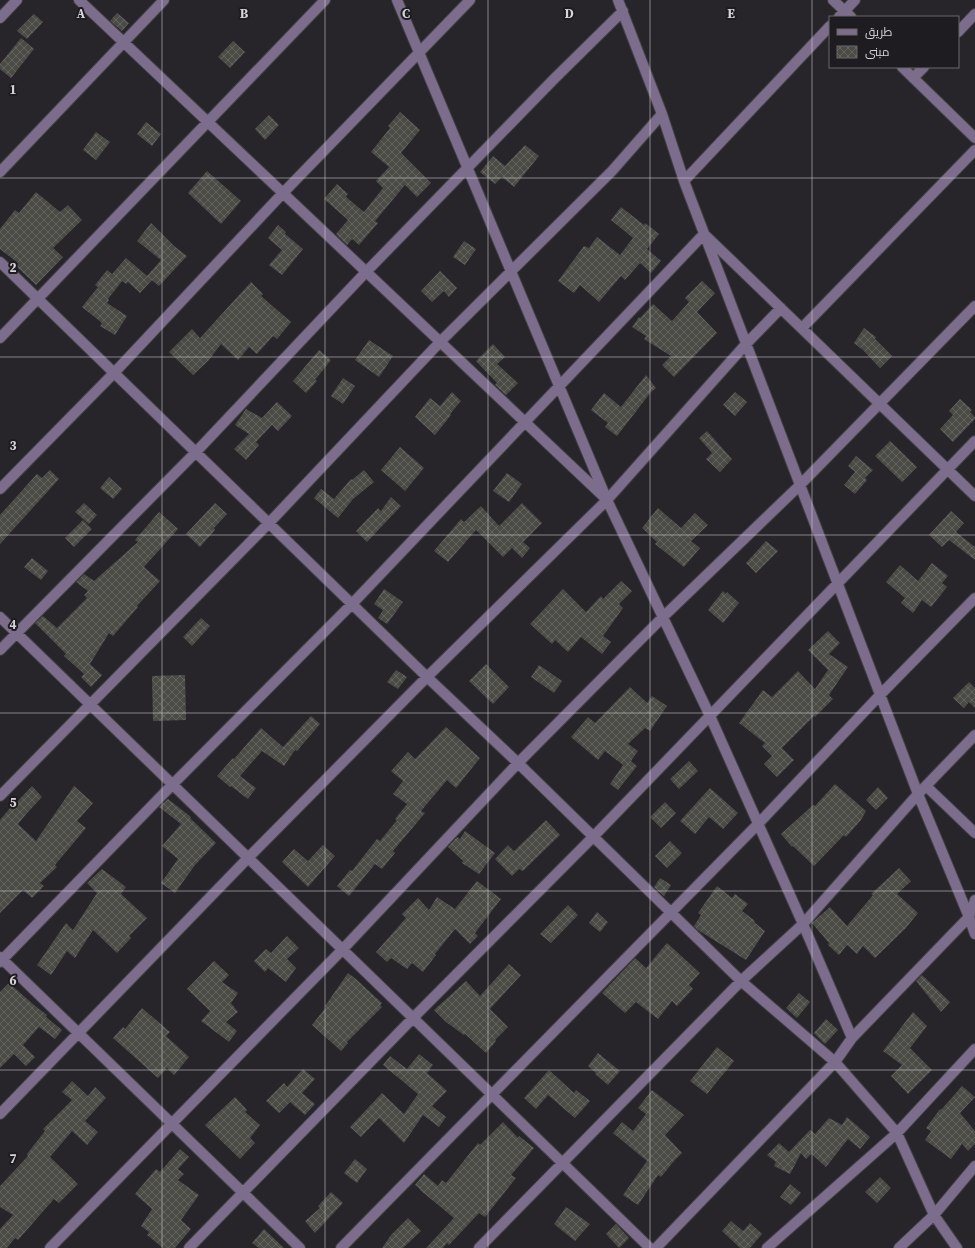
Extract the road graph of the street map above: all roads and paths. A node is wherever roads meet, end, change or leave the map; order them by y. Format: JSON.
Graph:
{"nodes":[{"id":1,"x":17,"y":0,"type":"edge"},
{"id":2,"x":79,"y":0,"type":"edge"},
{"id":3,"x":164,"y":0,"type":"edge"},
{"id":4,"x":325,"y":0,"type":"edge"},
{"id":5,"x":397,"y":0,"type":"edge"},
{"id":6,"x":470,"y":0,"type":"edge"},
{"id":7,"x":618,"y":0,"type":"edge"},
{"id":8,"x":833,"y":0,"type":"edge"},
{"id":9,"x":855,"y":0,"type":"edge"},
{"id":10,"x":622,"y":11,"type":"junction"},
{"id":11,"x":975,"y":14,"type":"edge"},
{"id":12,"x":845,"y":15,"type":"edge"},
{"id":13,"x":0,"y":18,"type":"edge"},
{"id":14,"x":829,"y":27,"type":"edge"},
{"id":15,"x":959,"y":31,"type":"edge"},
{"id":16,"x":123,"y":42,"type":"junction"},
{"id":17,"x":419,"y":52,"type":"junction"},
{"id":18,"x":903,"y":68,"type":"edge"},
{"id":19,"x":923,"y":68,"type":"edge"},
{"id":20,"x":913,"y":78,"type":"junction"},
{"id":21,"x":662,"y":114,"type":"junction"},
{"id":22,"x":207,"y":121,"type":"junction"},
{"id":23,"x":975,"y":138,"type":"edge"},
{"id":24,"x":975,"y":150,"type":"edge"},
{"id":25,"x":468,"y":168,"type":"junction"},
{"id":26,"x":0,"y":172,"type":"edge"},
{"id":27,"x":684,"y":181,"type":"junction"},
{"id":28,"x":283,"y":193,"type":"junction"},
{"id":29,"x":704,"y":234,"type":"junction"},
{"id":30,"x":0,"y":262,"type":"edge"},
{"id":31,"x":511,"y":271,"type":"junction"},
{"id":32,"x":366,"y":272,"type":"junction"},
{"id":33,"x":38,"y":299,"type":"junction"},
{"id":34,"x":975,"y":306,"type":"edge"},
{"id":35,"x":781,"y":308,"type":"junction"},
{"id":36,"x":802,"y":328,"type":"junction"},
{"id":37,"x":0,"y":338,"type":"edge"},
{"id":38,"x":440,"y":342,"type":"junction"},
{"id":39,"x":746,"y":344,"type":"junction"},
{"id":40,"x":114,"y":373,"type":"junction"},
{"id":41,"x":559,"y":386,"type":"junction"},
{"id":42,"x":880,"y":404,"type":"junction"},
{"id":43,"x":525,"y":422,"type":"junction"},
{"id":44,"x":975,"y":441,"type":"edge"},
{"id":45,"x":196,"y":452,"type":"junction"},
{"id":46,"x":947,"y":469,"type":"junction"},
{"id":47,"x":800,"y":485,"type":"junction"},
{"id":48,"x":0,"y":489,"type":"edge"},
{"id":49,"x":975,"y":496,"type":"edge"},
{"id":50,"x":607,"y":500,"type":"junction"},
{"id":51,"x":269,"y":523,"type":"junction"},
{"id":52,"x":837,"y":582,"type":"junction"},
{"id":53,"x":975,"y":598,"type":"edge"},
{"id":54,"x":352,"y":604,"type":"junction"},
{"id":55,"x":0,"y":617,"type":"edge"},
{"id":56,"x":663,"y":617,"type":"junction"},
{"id":57,"x":16,"y":633,"type":"junction"},
{"id":58,"x":0,"y":650,"type":"edge"},
{"id":59,"x":428,"y":677,"type":"junction"},
{"id":60,"x":880,"y":695,"type":"junction"},
{"id":61,"x":89,"y":704,"type":"junction"},
{"id":62,"x":710,"y":716,"type":"junction"},
{"id":63,"x":975,"y":735,"type":"edge"},
{"id":64,"x":518,"y":763,"type":"junction"},
{"id":65,"x":172,"y":785,"type":"junction"},
{"id":66,"x":926,"y":786,"type":"junction"},
{"id":67,"x":918,"y":794,"type":"junction"},
{"id":68,"x":0,"y":796,"type":"edge"},
{"id":69,"x":758,"y":824,"type":"junction"},
{"id":70,"x":975,"y":834,"type":"edge"},
{"id":71,"x":592,"y":837,"type":"junction"},
{"id":72,"x":248,"y":858,"type":"junction"},
{"id":73,"x":975,"y":900,"type":"edge"},
{"id":74,"x":671,"y":913,"type":"junction"},
{"id":75,"x":969,"y":917,"type":"junction"},
{"id":76,"x":803,"y":924,"type":"junction"},
{"id":77,"x":975,"y":934,"type":"edge"},
{"id":78,"x":342,"y":950,"type":"junction"},
{"id":79,"x":1,"y":959,"type":"edge"},
{"id":80,"x":740,"y":981,"type":"junction"},
{"id":81,"x":413,"y":1018,"type":"junction"},
{"id":82,"x":79,"y":1033,"type":"junction"},
{"id":83,"x":852,"y":1038,"type":"junction"},
{"id":84,"x":975,"y":1049,"type":"edge"},
{"id":85,"x":835,"y":1062,"type":"junction"},
{"id":86,"x":491,"y":1094,"type":"junction"},
{"id":87,"x":0,"y":1114,"type":"edge"},
{"id":88,"x":172,"y":1124,"type":"junction"},
{"id":89,"x":897,"y":1133,"type":"junction"},
{"id":90,"x":562,"y":1163,"type":"junction"},
{"id":91,"x":975,"y":1166,"type":"edge"},
{"id":92,"x":243,"y":1193,"type":"junction"},
{"id":93,"x":934,"y":1215,"type":"junction"},
{"id":94,"x":50,"y":1248,"type":"edge"},
{"id":95,"x":189,"y":1248,"type":"edge"},
{"id":96,"x":300,"y":1248,"type":"edge"},
{"id":97,"x":341,"y":1248,"type":"edge"},
{"id":98,"x":479,"y":1248,"type":"edge"},
{"id":99,"x":650,"y":1248,"type":"edge"},
{"id":100,"x":656,"y":1248,"type":"edge"},
{"id":101,"x":768,"y":1248,"type":"edge"},
{"id":102,"x":899,"y":1248,"type":"edge"},
{"id":103,"x":956,"y":1248,"type":"edge"}],
"edges":[{"from":1,"to":13,"type":"street"},
{"from":2,"to":16,"type":"street"},
{"from":3,"to":16,"type":"street"},
{"from":4,"to":22,"type":"street"},
{"from":5,"to":17,"type":"street"},
{"from":6,"to":17,"type":"street"},
{"from":7,"to":10,"type":"street"},
{"from":8,"to":12,"type":"street"},
{"from":9,"to":12,"type":"street"},
{"from":10,"to":21,"type":"street"},
{"from":10,"to":25,"type":"street"},
{"from":11,"to":15,"type":"street"},
{"from":14,"to":27,"type":"street"},
{"from":16,"to":22,"type":"street"},
{"from":16,"to":26,"type":"street"},
{"from":17,"to":25,"type":"street"},
{"from":17,"to":28,"type":"street"},
{"from":18,"to":20,"type":"street"},
{"from":19,"to":20,"type":"street"},
{"from":20,"to":23,"type":"street"},
{"from":21,"to":27,"type":"street"},
{"from":21,"to":31,"type":"street"},
{"from":22,"to":28,"type":"street"},
{"from":22,"to":33,"type":"street"},
{"from":24,"to":36,"type":"street"},
{"from":25,"to":31,"type":"street"},
{"from":25,"to":32,"type":"street"},
{"from":27,"to":29,"type":"street"},
{"from":28,"to":32,"type":"street"},
{"from":28,"to":40,"type":"street"},
{"from":29,"to":35,"type":"street"},
{"from":29,"to":39,"type":"street"},
{"from":29,"to":41,"type":"street"},
{"from":30,"to":33,"type":"street"},
{"from":31,"to":38,"type":"street"},
{"from":31,"to":41,"type":"street"},
{"from":32,"to":38,"type":"street"},
{"from":32,"to":45,"type":"street"},
{"from":33,"to":37,"type":"street"},
{"from":33,"to":40,"type":"street"},
{"from":34,"to":42,"type":"street"},
{"from":35,"to":36,"type":"street"},
{"from":35,"to":39,"type":"street"},
{"from":36,"to":42,"type":"street"},
{"from":38,"to":43,"type":"street"},
{"from":38,"to":51,"type":"street"},
{"from":39,"to":47,"type":"street"},
{"from":39,"to":50,"type":"street"},
{"from":40,"to":45,"type":"street"},
{"from":40,"to":48,"type":"street"},
{"from":41,"to":43,"type":"street"},
{"from":41,"to":50,"type":"street"},
{"from":42,"to":46,"type":"street"},
{"from":42,"to":47,"type":"street"},
{"from":43,"to":50,"type":"street"},
{"from":43,"to":54,"type":"street"},
{"from":44,"to":46,"type":"street"},
{"from":45,"to":51,"type":"street"},
{"from":45,"to":57,"type":"street"},
{"from":46,"to":49,"type":"street"},
{"from":46,"to":52,"type":"street"},
{"from":47,"to":52,"type":"street"},
{"from":47,"to":56,"type":"street"},
{"from":50,"to":56,"type":"street"},
{"from":50,"to":59,"type":"street"},
{"from":51,"to":54,"type":"street"},
{"from":51,"to":61,"type":"street"},
{"from":52,"to":60,"type":"street"},
{"from":52,"to":62,"type":"street"},
{"from":53,"to":60,"type":"street"},
{"from":54,"to":59,"type":"street"},
{"from":54,"to":65,"type":"street"},
{"from":55,"to":57,"type":"street"},
{"from":56,"to":62,"type":"street"},
{"from":56,"to":64,"type":"street"},
{"from":57,"to":58,"type":"street"},
{"from":57,"to":61,"type":"street"},
{"from":59,"to":64,"type":"street"},
{"from":59,"to":72,"type":"street"},
{"from":60,"to":67,"type":"street"},
{"from":60,"to":69,"type":"street"},
{"from":61,"to":65,"type":"street"},
{"from":61,"to":68,"type":"street"},
{"from":62,"to":69,"type":"street"},
{"from":62,"to":71,"type":"street"},
{"from":63,"to":66,"type":"street"},
{"from":64,"to":71,"type":"street"},
{"from":64,"to":78,"type":"street"},
{"from":65,"to":72,"type":"street"},
{"from":65,"to":79,"type":"street"},
{"from":66,"to":67,"type":"street"},
{"from":66,"to":70,"type":"street"},
{"from":67,"to":75,"type":"street"},
{"from":67,"to":76,"type":"street"},
{"from":69,"to":74,"type":"street"},
{"from":69,"to":76,"type":"street"},
{"from":71,"to":74,"type":"street"},
{"from":71,"to":81,"type":"street"},
{"from":72,"to":78,"type":"street"},
{"from":72,"to":82,"type":"street"},
{"from":73,"to":75,"type":"street"},
{"from":74,"to":80,"type":"street"},
{"from":74,"to":86,"type":"street"},
{"from":75,"to":77,"type":"street"},
{"from":75,"to":83,"type":"street"},
{"from":76,"to":80,"type":"street"},
{"from":76,"to":83,"type":"street"},
{"from":78,"to":81,"type":"street"},
{"from":78,"to":88,"type":"street"},
{"from":79,"to":82,"type":"street"},
{"from":80,"to":85,"type":"street"},
{"from":80,"to":90,"type":"street"},
{"from":81,"to":86,"type":"street"},
{"from":81,"to":92,"type":"street"},
{"from":82,"to":87,"type":"street"},
{"from":82,"to":88,"type":"street"},
{"from":83,"to":85,"type":"street"},
{"from":84,"to":89,"type":"street"},
{"from":85,"to":89,"type":"street"},
{"from":85,"to":100,"type":"street"},
{"from":86,"to":90,"type":"street"},
{"from":86,"to":97,"type":"street"},
{"from":88,"to":92,"type":"street"},
{"from":88,"to":94,"type":"street"},
{"from":89,"to":93,"type":"street"},
{"from":89,"to":101,"type":"street"},
{"from":90,"to":98,"type":"street"},
{"from":90,"to":99,"type":"street"},
{"from":91,"to":93,"type":"street"},
{"from":92,"to":95,"type":"street"},
{"from":92,"to":96,"type":"street"},
{"from":93,"to":102,"type":"street"},
{"from":93,"to":103,"type":"street"}]}
